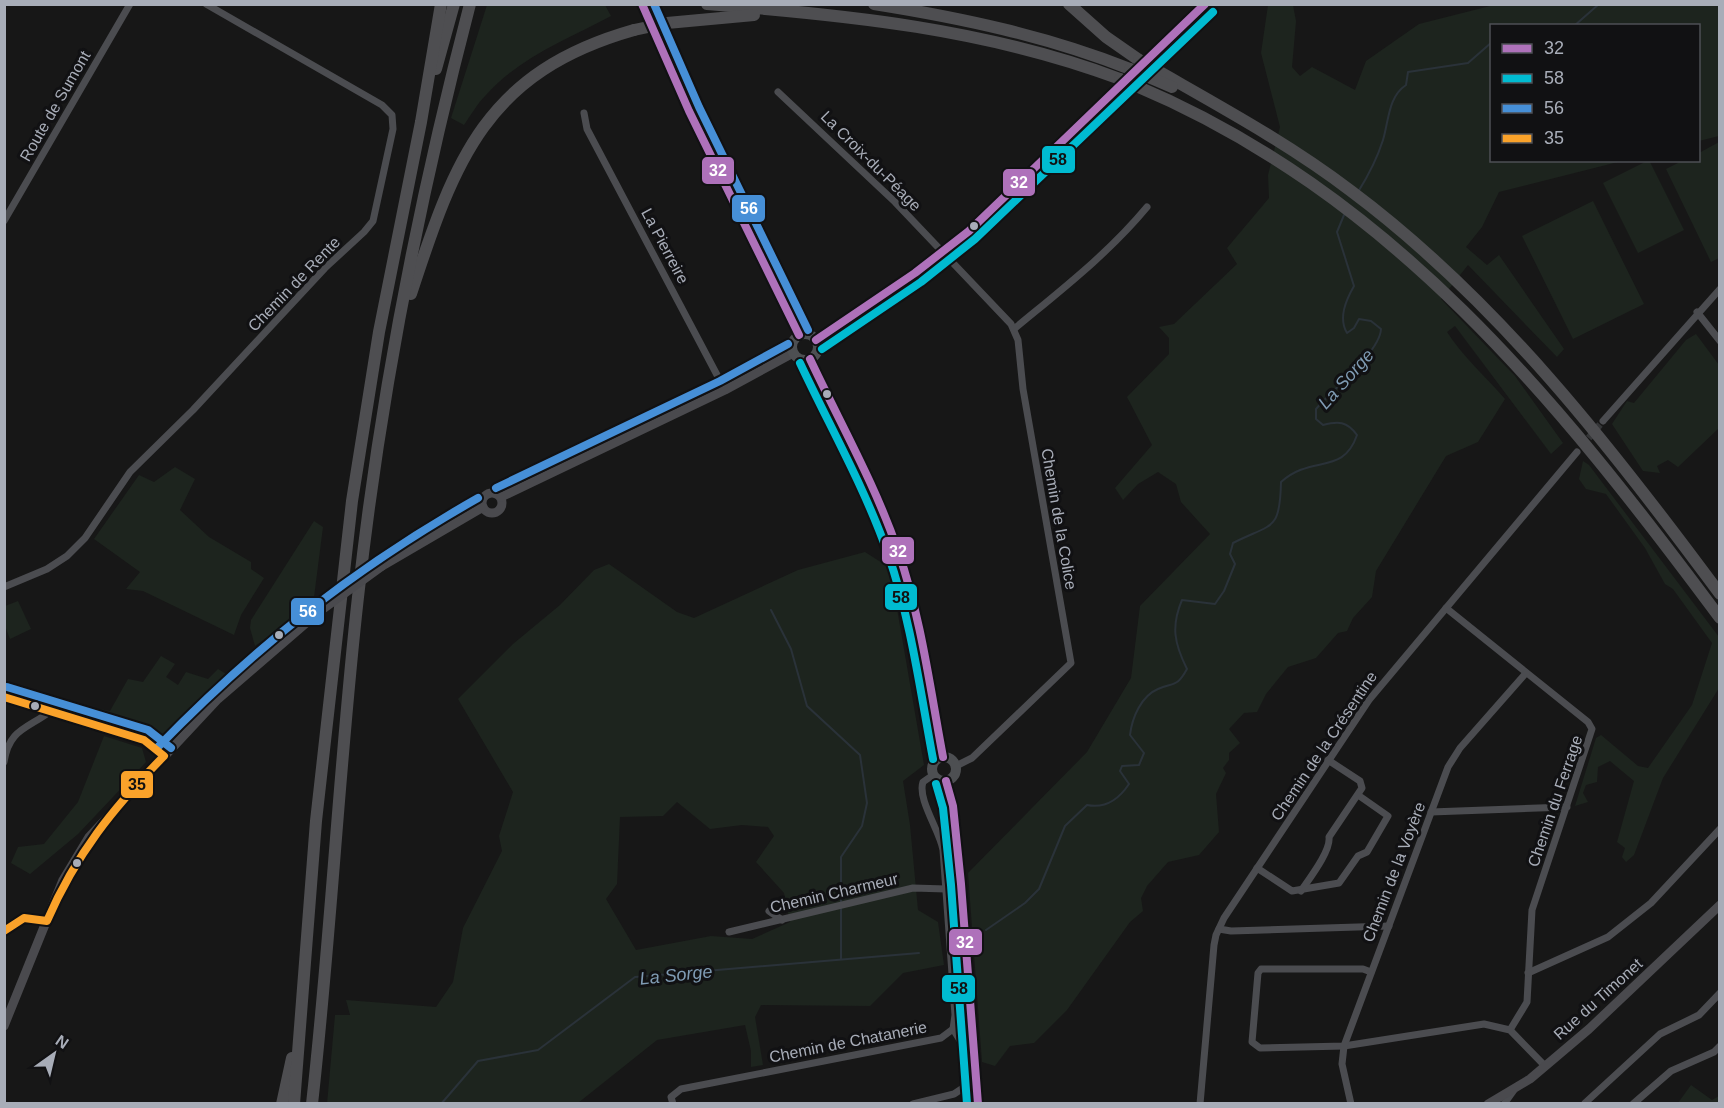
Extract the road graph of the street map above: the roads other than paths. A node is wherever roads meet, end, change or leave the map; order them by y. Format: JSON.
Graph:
{"nodes":[{"id":1,"x":130,"y":4,"type":"edge"},
{"id":2,"x":206,"y":4,"type":"edge"},
{"id":3,"x":441,"y":4,"type":"edge"},
{"id":4,"x":454,"y":4,"type":"edge"},
{"id":5,"x":470,"y":4,"type":"edge"},
{"id":6,"x":642,"y":4,"type":"edge"},
{"id":7,"x":707,"y":4,"type":"edge"},
{"id":8,"x":874,"y":4,"type":"edge"},
{"id":9,"x":1069,"y":4,"type":"edge"},
{"id":10,"x":1206,"y":4,"type":"edge"},
{"id":11,"x":818,"y":15,"type":"junction"},
{"id":12,"x":1135,"y":64,"type":"junction"},
{"id":13,"x":778,"y":92,"type":"dead end"},
{"id":14,"x":584,"y":113,"type":"dead end"},
{"id":15,"x":421,"y":122,"type":"junction"},
{"id":16,"x":1147,"y":207,"type":"dead end"},
{"id":17,"x":4,"y":221,"type":"edge"},
{"id":18,"x":943,"y":253,"type":"junction"},
{"id":19,"x":1719,"y":289,"type":"edge"},
{"id":20,"x":1697,"y":312,"type":"junction"},
{"id":21,"x":1014,"y":329,"type":"junction"},
{"id":22,"x":397,"y":335,"type":"junction"},
{"id":23,"x":799,"y":335,"type":"junction"},
{"id":24,"x":816,"y":340,"type":"junction"},
{"id":25,"x":1719,"y":341,"type":"edge"},
{"id":26,"x":794,"y":353,"type":"junction"},
{"id":27,"x":810,"y":358,"type":"junction"},
{"id":28,"x":725,"y":390,"type":"junction"},
{"id":29,"x":1603,"y":421,"type":"tunnel mouth"},
{"id":30,"x":1577,"y":452,"type":"tunnel mouth"},
{"id":31,"x":501,"y":497,"type":"junction"},
{"id":32,"x":483,"y":507,"type":"junction"},
{"id":33,"x":4,"y":587,"type":"edge"},
{"id":34,"x":1719,"y":594,"type":"edge"},
{"id":35,"x":1446,"y":608,"type":"junction"},
{"id":36,"x":1719,"y":618,"type":"edge"},
{"id":37,"x":1526,"y":673,"type":"junction"},
{"id":38,"x":4,"y":698,"type":"edge"},
{"id":39,"x":51,"y":711,"type":"junction"},
{"id":40,"x":164,"y":756,"type":"junction"},
{"id":41,"x":943,"y":757,"type":"junction"},
{"id":42,"x":1328,"y":760,"type":"junction"},
{"id":43,"x":4,"y":762,"type":"edge"},
{"id":44,"x":956,"y":766,"type":"junction"},
{"id":45,"x":933,"y":775,"type":"junction"},
{"id":46,"x":946,"y":781,"type":"junction"},
{"id":47,"x":1358,"y":795,"type":"junction"},
{"id":48,"x":1568,"y":807,"type":"junction"},
{"id":49,"x":1431,"y":812,"type":"junction"},
{"id":50,"x":1719,"y":829,"type":"edge"},
{"id":51,"x":1257,"y":868,"type":"junction"},
{"id":52,"x":946,"y":889,"type":"junction"},
{"id":53,"x":1301,"y":891,"type":"junction"},
{"id":54,"x":1719,"y":905,"type":"edge"},
{"id":55,"x":769,"y":911,"type":"dead end"},
{"id":56,"x":782,"y":920,"type":"junction"},
{"id":57,"x":47,"y":921,"type":"junction"},
{"id":58,"x":1389,"y":926,"type":"junction"},
{"id":59,"x":1219,"y":929,"type":"junction"},
{"id":60,"x":4,"y":932,"type":"edge"},
{"id":61,"x":729,"y":932,"type":"dead end"},
{"id":62,"x":1371,"y":972,"type":"junction"},
{"id":63,"x":1528,"y":973,"type":"junction"},
{"id":64,"x":1719,"y":993,"type":"edge"},
{"id":65,"x":301,"y":1010,"type":"junction"},
{"id":66,"x":4,"y":1026,"type":"edge"},
{"id":67,"x":953,"y":1029,"type":"junction"},
{"id":68,"x":1510,"y":1030,"type":"junction"},
{"id":69,"x":1344,"y":1046,"type":"junction"},
{"id":70,"x":1719,"y":1046,"type":"edge"},
{"id":71,"x":1545,"y":1066,"type":"junction"},
{"id":72,"x":966,"y":1086,"type":"junction"},
{"id":73,"x":1514,"y":1090,"type":"junction"},
{"id":74,"x":1585,"y":1103,"type":"edge"},
{"id":75,"x":282,"y":1104,"type":"edge"},
{"id":76,"x":294,"y":1104,"type":"edge"},
{"id":77,"x":314,"y":1104,"type":"edge"},
{"id":78,"x":673,"y":1104,"type":"edge"},
{"id":79,"x":914,"y":1104,"type":"edge"},
{"id":80,"x":969,"y":1104,"type":"edge"},
{"id":81,"x":978,"y":1104,"type":"edge"},
{"id":82,"x":1200,"y":1104,"type":"edge"},
{"id":83,"x":1351,"y":1104,"type":"edge"},
{"id":84,"x":1488,"y":1104,"type":"edge"},
{"id":85,"x":1504,"y":1104,"type":"edge"},
{"id":86,"x":1633,"y":1104,"type":"edge"}],
"edges":[{"from":1,"to":17,"type":"street","name":"Route de Sumont"},
{"from":2,"to":33,"type":"street","name":"Chemin de Rente"},
{"from":3,"to":15,"type":"highway"},
{"from":4,"to":15,"type":"highway"},
{"from":5,"to":22,"type":"highway"},
{"from":6,"to":23,"type":"main road"},
{"from":7,"to":11,"type":"highway"},
{"from":8,"to":12,"type":"highway"},
{"from":9,"to":12,"type":"highway"},
{"from":10,"to":18,"type":"main road"},
{"from":11,"to":22,"type":"highway","bridge":true},
{"from":11,"to":36,"type":"highway","bridge":true},
{"from":12,"to":34,"type":"highway","bridge":true},
{"from":13,"to":18,"type":"street","name":"La Croix-du-Péage"},
{"from":14,"to":28,"type":"street","name":"La Pierreire"},
{"from":15,"to":65,"type":"highway"},
{"from":16,"to":21,"type":"street"},
{"from":18,"to":21,"type":"street"},
{"from":18,"to":24,"type":"main road"},
{"from":19,"to":20,"type":"street"},
{"from":20,"to":25,"type":"street"},
{"from":20,"to":29,"type":"street"},
{"from":21,"to":44,"type":"street","name":"Chemin de la Colice"},
{"from":22,"to":77,"type":"highway"},
{"from":23,"to":24,"type":"main road"},
{"from":23,"to":26,"type":"main road"},
{"from":24,"to":27,"type":"main road"},
{"from":26,"to":27,"type":"main road"},
{"from":26,"to":28,"type":"main road"},
{"from":27,"to":41,"type":"main road"},
{"from":28,"to":31,"type":"main road"},
{"from":30,"to":35,"type":"street","name":"Chemin de la Crésentine"},
{"from":31,"to":32,"type":"main road"},
{"from":31,"to":32,"type":"main road"},
{"from":32,"to":40,"type":"main road","bridge":true},
{"from":35,"to":37,"type":"street","name":"Chemin du Ferrage"},
{"from":35,"to":42,"type":"street","name":"Chemin de la Crésentine"},
{"from":37,"to":48,"type":"street","name":"Chemin du Ferrage"},
{"from":37,"to":49,"type":"street","name":"Chemin de la Voyère"},
{"from":38,"to":39,"type":"main road"},
{"from":39,"to":40,"type":"main road"},
{"from":39,"to":43,"type":"street"},
{"from":40,"to":57,"type":"main road"},
{"from":41,"to":44,"type":"main road"},
{"from":41,"to":45,"type":"main road"},
{"from":42,"to":47,"type":"street"},
{"from":42,"to":51,"type":"street","name":"Chemin de la Crésentine"},
{"from":44,"to":46,"type":"main road"},
{"from":45,"to":46,"type":"main road"},
{"from":45,"to":52,"type":"street"},
{"from":46,"to":81,"type":"main road"},
{"from":47,"to":53,"type":"street"},
{"from":47,"to":53,"type":"street"},
{"from":48,"to":49,"type":"street"},
{"from":48,"to":63,"type":"street","name":"Chemin du Ferrage"},
{"from":49,"to":58,"type":"street","name":"Chemin de la Voyère"},
{"from":50,"to":63,"type":"street"},
{"from":51,"to":53,"type":"street"},
{"from":51,"to":59,"type":"street","name":"Chemin de la Crésentine"},
{"from":52,"to":56,"type":"street","name":"Chemin Charmeur"},
{"from":52,"to":67,"type":"street"},
{"from":54,"to":71,"type":"main road","name":"Rue du Timonet"},
{"from":55,"to":56,"type":"street"},
{"from":56,"to":61,"type":"street","name":"Chemin Charmeur"},
{"from":57,"to":60,"type":"street"},
{"from":57,"to":66,"type":"main road"},
{"from":58,"to":59,"type":"street"},
{"from":58,"to":62,"type":"street","name":"Chemin de la Voyère"},
{"from":59,"to":82,"type":"street","name":"Chemin de la Crésentine"},
{"from":62,"to":69,"type":"street","name":"Chemin de la Voyère"},
{"from":62,"to":69,"type":"street"},
{"from":63,"to":68,"type":"street","name":"Chemin du Ferrage"},
{"from":64,"to":74,"type":"street"},
{"from":65,"to":75,"type":"highway"},
{"from":65,"to":76,"type":"highway"},
{"from":67,"to":72,"type":"street"},
{"from":67,"to":78,"type":"street","name":"Chemin de Chatanerie"},
{"from":68,"to":69,"type":"street"},
{"from":68,"to":71,"type":"street"},
{"from":69,"to":83,"type":"street","name":"Chemin de la Voyère"},
{"from":70,"to":86,"type":"street"},
{"from":71,"to":73,"type":"main road","name":"Rue du Timonet"},
{"from":72,"to":79,"type":"street"},
{"from":72,"to":80,"type":"street"},
{"from":73,"to":84,"type":"main road","name":"Rue du Timonet"},
{"from":73,"to":85,"type":"street"}]}
